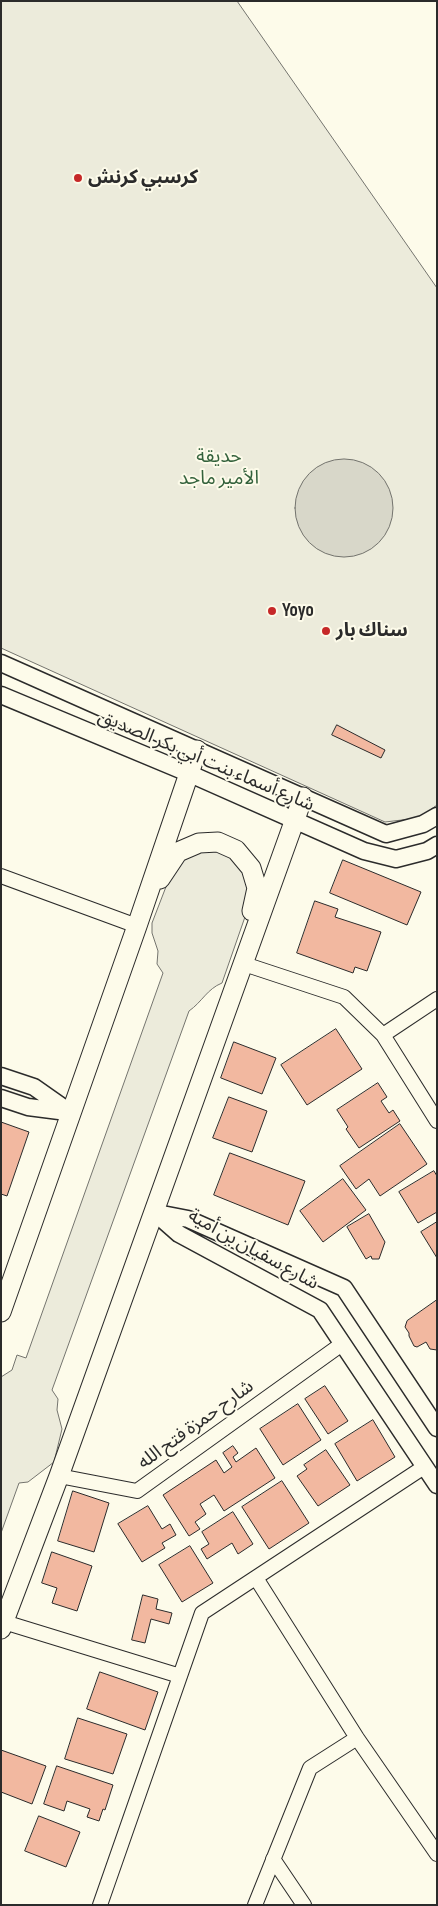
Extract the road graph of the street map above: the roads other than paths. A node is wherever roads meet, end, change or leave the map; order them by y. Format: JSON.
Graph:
{"nodes":[{"id":1,"x":1,"y":663,"type":"edge"},
{"id":2,"x":1,"y":696,"type":"edge"},
{"id":3,"x":197,"y":750,"type":"junction"},
{"id":4,"x":188,"y":773,"type":"junction"},
{"id":5,"x":303,"y":797,"type":"junction"},
{"id":6,"x":437,"y":816,"type":"edge"},
{"id":7,"x":294,"y":821,"type":"junction"},
{"id":8,"x":437,"y":845,"type":"edge"},
{"id":9,"x":1,"y":876,"type":"edge"},
{"id":10,"x":137,"y":926,"type":"junction"},
{"id":11,"x":244,"y":964,"type":"junction"},
{"id":12,"x":437,"y":999,"type":"edge"},
{"id":13,"x":383,"y":1035,"type":"junction"},
{"id":14,"x":1,"y":1076,"type":"edge"},
{"id":15,"x":1,"y":1098,"type":"edge"},
{"id":16,"x":71,"y":1113,"type":"junction"},
{"id":17,"x":437,"y":1121,"type":"edge"},
{"id":18,"x":154,"y":1212,"type":"junction"},
{"id":19,"x":1,"y":1312,"type":"edge"},
{"id":20,"x":342,"y":1344,"type":"junction"},
{"id":21,"x":437,"y":1428,"type":"edge"},
{"id":22,"x":424,"y":1467,"type":"junction"},
{"id":23,"x":59,"y":1476,"type":"junction"},
{"id":24,"x":437,"y":1485,"type":"edge"},
{"id":25,"x":256,"y":1578,"type":"junction"},
{"id":26,"x":3,"y":1626,"type":"edge"},
{"id":27,"x":180,"y":1676,"type":"junction"},
{"id":28,"x":357,"y":1738,"type":"junction"},
{"id":29,"x":437,"y":1854,"type":"edge"},
{"id":30,"x":273,"y":1860,"type":"junction"},
{"id":31,"x":100,"y":1905,"type":"edge"},
{"id":32,"x":255,"y":1905,"type":"edge"},
{"id":33,"x":304,"y":1905,"type":"edge"}],
"edges":[{"from":1,"to":3,"type":"street","name":"شارع أسماء بنت أبي بكر الصديق"},
{"from":2,"to":4,"type":"street","name":"شارع أسماء بنت أبي بكر الصديق"},
{"from":3,"to":4,"type":"main road"},
{"from":3,"to":5,"type":"street","name":"شارع أسماء بنت أبي بكر الصديق"},
{"from":4,"to":7,"type":"street","name":"شارع أسماء بنت أبي بكر الصديق"},
{"from":4,"to":10,"type":"main road"},
{"from":5,"to":6,"type":"street","name":"شارع أسماء بنت أبي بكر الصديق"},
{"from":5,"to":7,"type":"main road"},
{"from":7,"to":8,"type":"street","name":"شارع أسماء بنت أبي بكر الصديق"},
{"from":7,"to":11,"type":"main road"},
{"from":9,"to":10,"type":"street"},
{"from":10,"to":11,"type":"main road"},
{"from":10,"to":16,"type":"main road"},
{"from":11,"to":13,"type":"street"},
{"from":11,"to":18,"type":"main road"},
{"from":12,"to":13,"type":"street"},
{"from":13,"to":17,"type":"street"},
{"from":14,"to":16,"type":"street"},
{"from":15,"to":16,"type":"street"},
{"from":16,"to":19,"type":"main road"},
{"from":18,"to":20,"type":"street","name":"شارع سفيان بن أمية"},
{"from":18,"to":21,"type":"street","name":"شارع سفيان بن أمية"},
{"from":18,"to":23,"type":"main road"},
{"from":20,"to":22,"type":"street","name":"شارع سفيان بن أمية"},
{"from":20,"to":23,"type":"street","name":"شارح حمزة فتح الله"},
{"from":22,"to":24,"type":"street","name":"شارع سفيان بن أمية"},
{"from":22,"to":25,"type":"street"},
{"from":23,"to":26,"type":"main road"},
{"from":25,"to":27,"type":"street"},
{"from":25,"to":28,"type":"street"},
{"from":26,"to":27,"type":"street"},
{"from":27,"to":31,"type":"street"},
{"from":28,"to":29,"type":"street"},
{"from":28,"to":30,"type":"street"},
{"from":30,"to":32,"type":"street"},
{"from":30,"to":33,"type":"street"}]}
